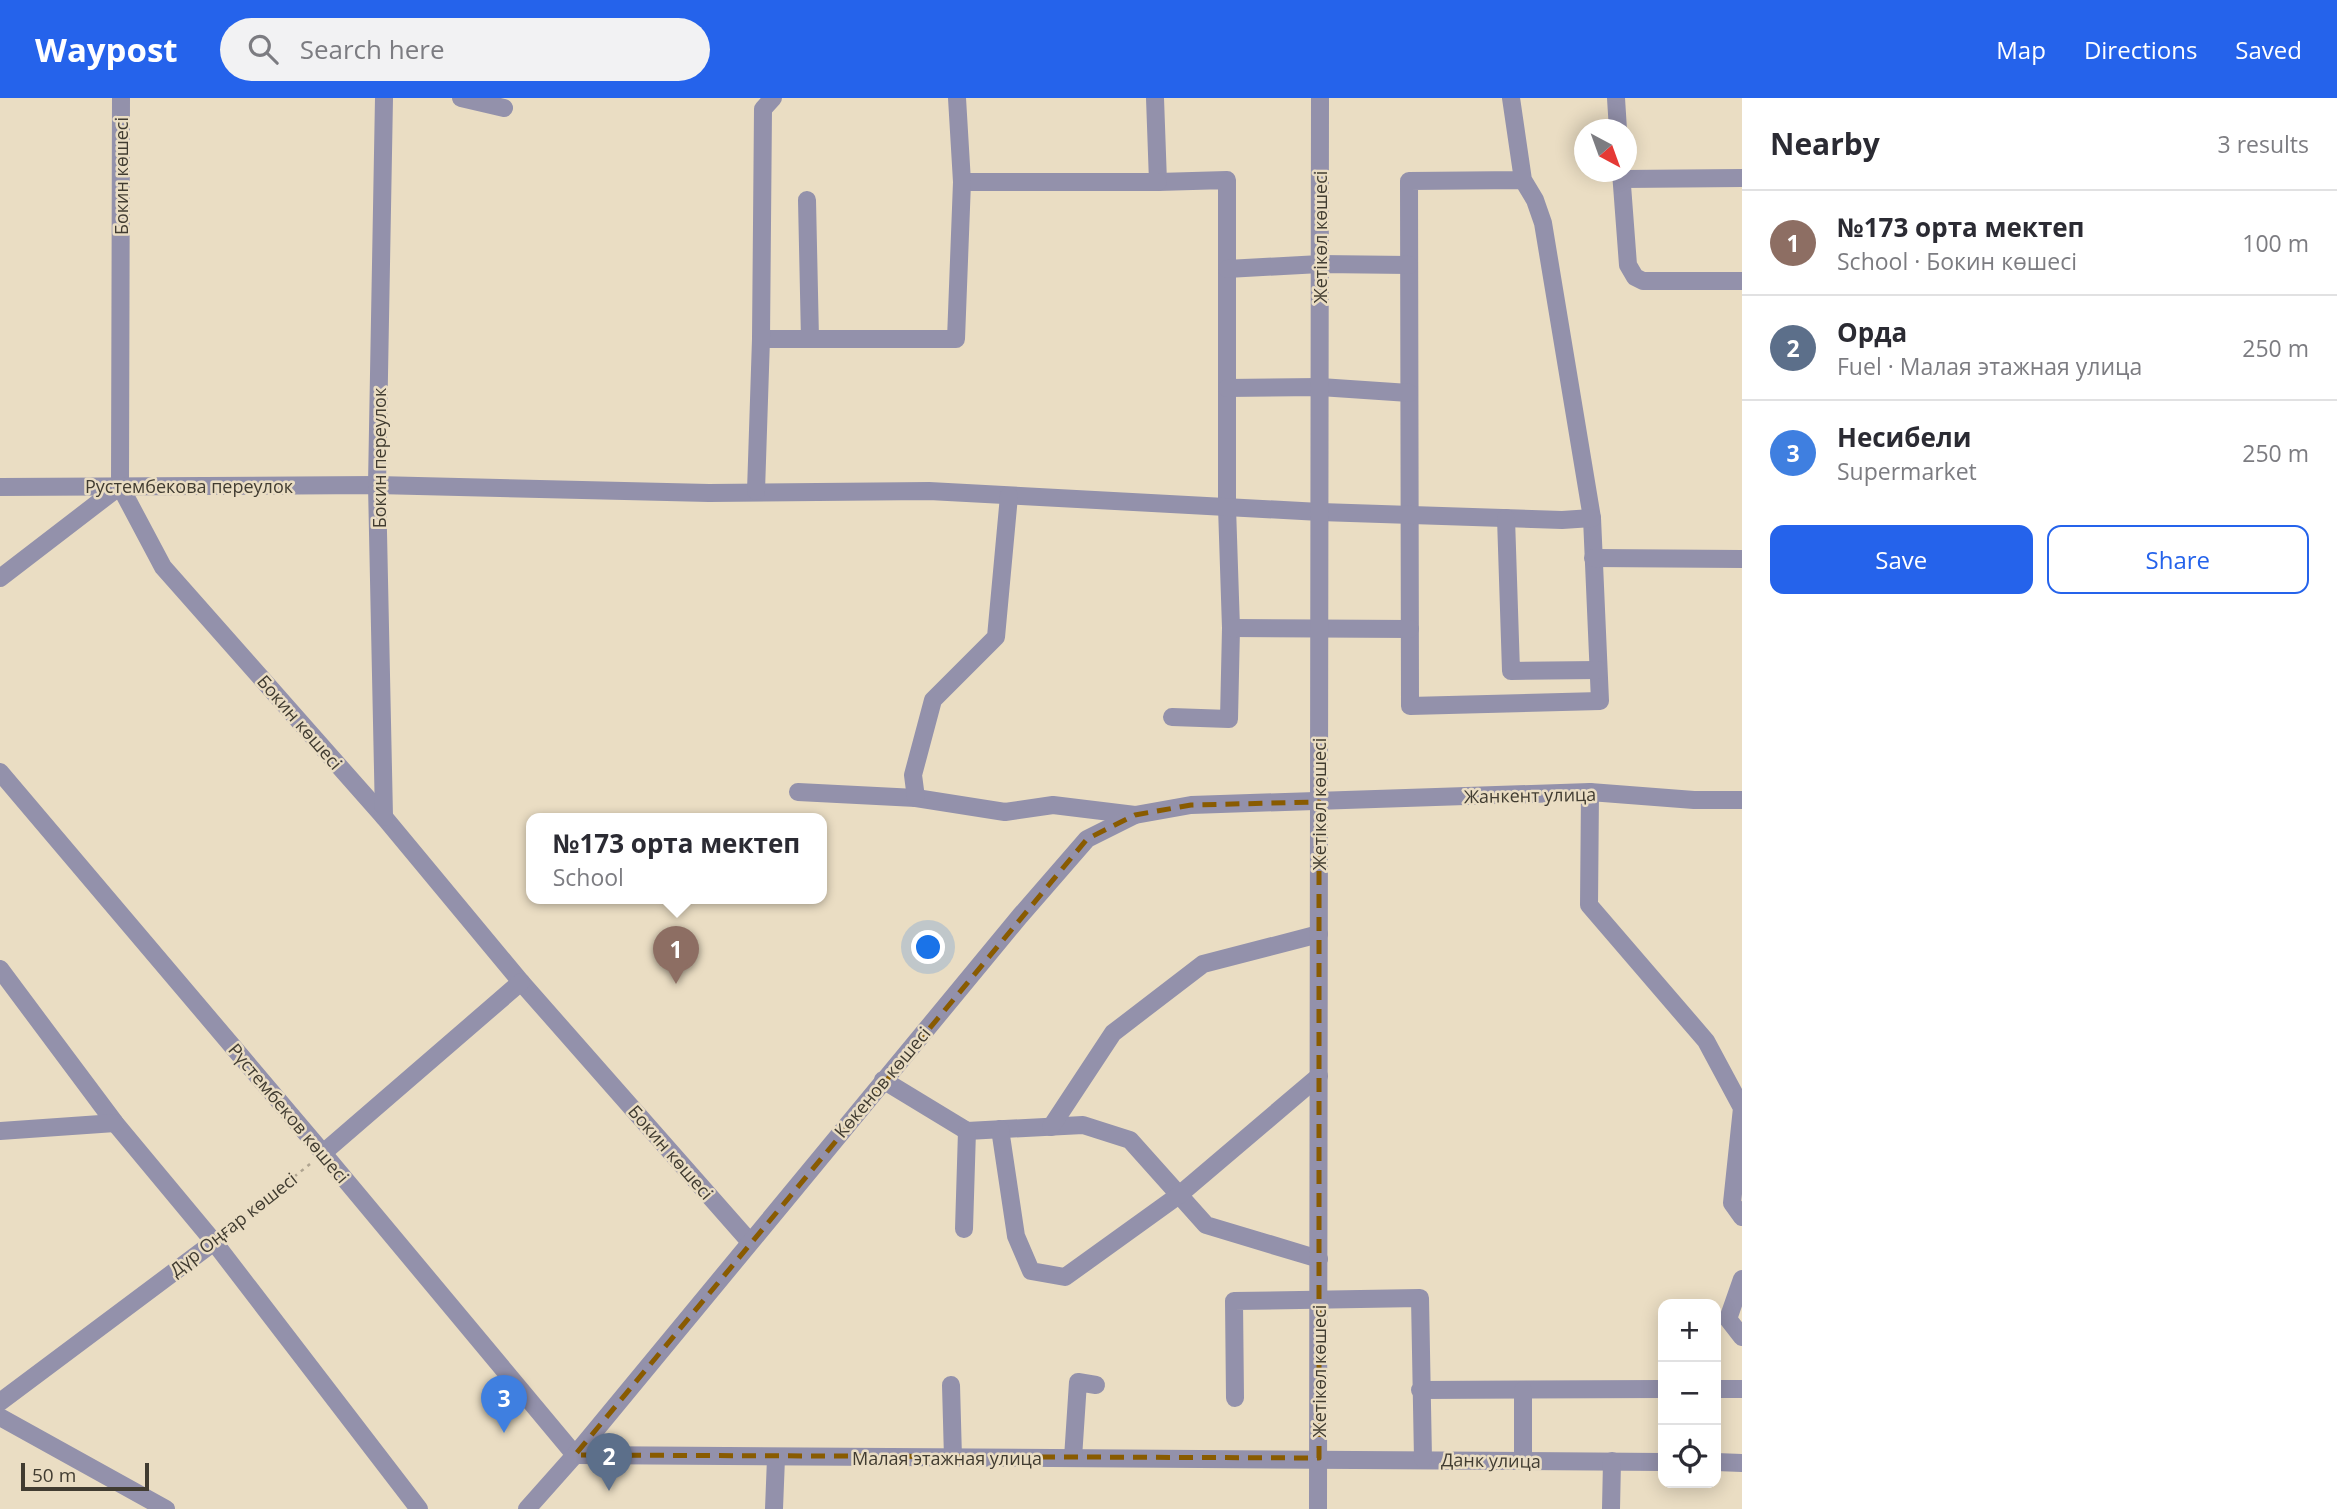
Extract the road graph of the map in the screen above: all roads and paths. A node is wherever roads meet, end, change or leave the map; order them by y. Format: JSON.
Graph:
{"nodes":[{"id":1,"x":121,"y":98,"type":"edge"},
{"id":2,"x":384,"y":98,"type":"edge"},
{"id":3,"x":461,"y":98,"type":"edge"},
{"id":4,"x":773,"y":98,"type":"edge"},
{"id":5,"x":957,"y":98,"type":"edge"},
{"id":6,"x":1156,"y":98,"type":"edge"},
{"id":7,"x":1320,"y":98,"type":"edge"},
{"id":8,"x":1511,"y":98,"type":"edge"},
{"id":9,"x":1616,"y":98,"type":"edge"},
{"id":10,"x":504,"y":108,"type":"dead end"},
{"id":11,"x":1617,"y":119,"type":"edge"},
{"id":12,"x":1637,"y":175,"type":"edge"},
{"id":13,"x":1742,"y":178,"type":"edge"},
{"id":14,"x":1523,"y":180,"type":"junction"},
{"id":15,"x":962,"y":182,"type":"junction"},
{"id":16,"x":1158,"y":182,"type":"junction"},
{"id":17,"x":1622,"y":182,"type":"edge"},
{"id":18,"x":807,"y":200,"type":"dead end"},
{"id":19,"x":1320,"y":264,"type":"junction"},
{"id":20,"x":1409,"y":265,"type":"junction"},
{"id":21,"x":1227,"y":269,"type":"junction"},
{"id":22,"x":1742,"y":281,"type":"edge"},
{"id":23,"x":810,"y":339,"type":"junction"},
{"id":24,"x":761,"y":340,"type":"junction"},
{"id":25,"x":1320,"y":387,"type":"junction"},
{"id":26,"x":1227,"y":388,"type":"junction"},
{"id":27,"x":1409,"y":393,"type":"junction"},
{"id":28,"x":377,"y":485,"type":"junction"},
{"id":29,"x":120,"y":486,"type":"junction"},
{"id":30,"x":0,"y":487,"type":"edge"},
{"id":31,"x":756,"y":491,"type":"junction"},
{"id":32,"x":1009,"y":496,"type":"junction"},
{"id":33,"x":1227,"y":507,"type":"junction"},
{"id":34,"x":1320,"y":512,"type":"junction"},
{"id":35,"x":1409,"y":514,"type":"junction"},
{"id":36,"x":1506,"y":518,"type":"junction"},
{"id":37,"x":1592,"y":518,"type":"junction"},
{"id":38,"x":1594,"y":558,"type":"junction"},
{"id":39,"x":1742,"y":559,"type":"edge"},
{"id":40,"x":0,"y":578,"type":"edge"},
{"id":41,"x":1319,"y":627,"type":"junction"},
{"id":42,"x":1231,"y":628,"type":"junction"},
{"id":43,"x":1410,"y":629,"type":"junction"},
{"id":44,"x":1598,"y":670,"type":"junction"},
{"id":45,"x":1172,"y":717,"type":"dead end"},
{"id":46,"x":0,"y":772,"type":"edge"},
{"id":47,"x":798,"y":792,"type":"dead end"},
{"id":48,"x":1590,"y":792,"type":"junction"},
{"id":49,"x":916,"y":798,"type":"junction"},
{"id":50,"x":1742,"y":800,"type":"edge"},
{"id":51,"x":1319,"y":802,"type":"junction"},
{"id":52,"x":1135,"y":815,"type":"junction"},
{"id":53,"x":384,"y":817,"type":"junction"},
{"id":54,"x":1319,"y":934,"type":"junction"},
{"id":55,"x":0,"y":969,"type":"edge"},
{"id":56,"x":521,"y":982,"type":"junction"},
{"id":57,"x":1319,"y":1076,"type":"junction"},
{"id":58,"x":883,"y":1080,"type":"junction"},
{"id":59,"x":1742,"y":1108,"type":"edge"},
{"id":60,"x":115,"y":1123,"type":"junction"},
{"id":61,"x":1051,"y":1127,"type":"junction"},
{"id":62,"x":1000,"y":1129,"type":"junction"},
{"id":63,"x":0,"y":1131,"type":"edge"},
{"id":64,"x":967,"y":1131,"type":"junction"},
{"id":65,"x":323,"y":1153,"type":"junction"},
{"id":66,"x":1179,"y":1195,"type":"junction"},
{"id":67,"x":1742,"y":1217,"type":"edge"},
{"id":68,"x":964,"y":1229,"type":"dead end"},
{"id":69,"x":214,"y":1242,"type":"junction"},
{"id":70,"x":750,"y":1242,"type":"junction"},
{"id":71,"x":1319,"y":1259,"type":"junction"},
{"id":72,"x":1742,"y":1279,"type":"edge"},
{"id":73,"x":1319,"y":1298,"type":"junction"},
{"id":74,"x":1742,"y":1337,"type":"edge"},
{"id":75,"x":951,"y":1385,"type":"dead end"},
{"id":76,"x":1096,"y":1385,"type":"dead end"},
{"id":77,"x":1658,"y":1389,"type":"edge"},
{"id":78,"x":1721,"y":1389,"type":"edge"},
{"id":79,"x":1742,"y":1389,"type":"edge"},
{"id":80,"x":1420,"y":1390,"type":"junction"},
{"id":81,"x":1523,"y":1390,"type":"junction"},
{"id":82,"x":1235,"y":1398,"type":"dead end"},
{"id":83,"x":0,"y":1402,"type":"edge"},
{"id":84,"x":0,"y":1417,"type":"edge"},
{"id":85,"x":575,"y":1455,"type":"junction"},
{"id":86,"x":776,"y":1458,"type":"junction"},
{"id":87,"x":953,"y":1458,"type":"junction"},
{"id":88,"x":1073,"y":1458,"type":"junction"},
{"id":89,"x":1319,"y":1458,"type":"junction"},
{"id":90,"x":1423,"y":1459,"type":"junction"},
{"id":91,"x":1523,"y":1460,"type":"junction"},
{"id":92,"x":1612,"y":1461,"type":"junction"},
{"id":93,"x":1658,"y":1462,"type":"edge"},
{"id":94,"x":1721,"y":1462,"type":"edge"},
{"id":95,"x":1742,"y":1463,"type":"edge"},
{"id":96,"x":166,"y":1509,"type":"edge"},
{"id":97,"x":419,"y":1509,"type":"edge"},
{"id":98,"x":527,"y":1509,"type":"edge"},
{"id":99,"x":774,"y":1509,"type":"edge"},
{"id":100,"x":1318,"y":1509,"type":"edge"},
{"id":101,"x":1611,"y":1509,"type":"edge"}],
"edges":[{"from":1,"to":29,"type":"street","name":"Бокин көшесі"},
{"from":2,"to":28,"type":"street","name":"Бокин переулок"},
{"from":3,"to":10,"type":"street"},
{"from":4,"to":24,"type":"street"},
{"from":5,"to":15,"type":"street"},
{"from":6,"to":16,"type":"street"},
{"from":7,"to":19,"type":"street","name":"Жетікөл көшесі"},
{"from":8,"to":14,"type":"street"},
{"from":9,"to":11,"type":"street"},
{"from":12,"to":13,"type":"street"},
{"from":14,"to":20,"type":"street"},
{"from":14,"to":37,"type":"street"},
{"from":15,"to":16,"type":"street"},
{"from":15,"to":23,"type":"street"},
{"from":16,"to":21,"type":"street"},
{"from":17,"to":22,"type":"street"},
{"from":18,"to":23,"type":"street"},
{"from":19,"to":20,"type":"street"},
{"from":19,"to":21,"type":"street"},
{"from":19,"to":25,"type":"street","name":"Жетікөл көшесі"},
{"from":20,"to":27,"type":"street"},
{"from":21,"to":26,"type":"street"},
{"from":23,"to":24,"type":"street"},
{"from":24,"to":31,"type":"street"},
{"from":25,"to":26,"type":"street"},
{"from":25,"to":27,"type":"street"},
{"from":25,"to":34,"type":"street","name":"Жетікөл көшесі"},
{"from":26,"to":33,"type":"street"},
{"from":27,"to":35,"type":"street"},
{"from":28,"to":29,"type":"street","name":"Рустембекова переулок"},
{"from":28,"to":31,"type":"street","name":"Рустембекова переулок"},
{"from":28,"to":53,"type":"street","name":"Бокин переулок"},
{"from":29,"to":30,"type":"street","name":"Рустембекова переулок"},
{"from":29,"to":40,"type":"street"},
{"from":29,"to":53,"type":"street","name":"Бокин көшесі"},
{"from":31,"to":32,"type":"street","name":"Рустембекова переулок"},
{"from":32,"to":33,"type":"street","name":"Рустембекова переулок"},
{"from":32,"to":49,"type":"street"},
{"from":33,"to":34,"type":"street","name":"Рустембекова переулок"},
{"from":33,"to":42,"type":"street"},
{"from":34,"to":35,"type":"street","name":"Рустембекова переулок"},
{"from":34,"to":41,"type":"street","name":"Жетікөл көшесі"},
{"from":35,"to":36,"type":"street","name":"Рустембекова переулок"},
{"from":35,"to":43,"type":"street"},
{"from":36,"to":37,"type":"street","name":"Рустембекова переулок"},
{"from":36,"to":44,"type":"street"},
{"from":37,"to":38,"type":"street"},
{"from":38,"to":39,"type":"street"},
{"from":38,"to":44,"type":"street"},
{"from":41,"to":42,"type":"street"},
{"from":41,"to":43,"type":"street"},
{"from":41,"to":51,"type":"street","name":"Жетікөл көшесі"},
{"from":42,"to":45,"type":"street"},
{"from":43,"to":44,"type":"street"},
{"from":46,"to":65,"type":"street","name":"Рүстембеков көшесі"},
{"from":47,"to":49,"type":"street"},
{"from":48,"to":50,"type":"street","name":"Жанкент улица"},
{"from":48,"to":51,"type":"street","name":"Жанкент улица"},
{"from":48,"to":59,"type":"street"},
{"from":49,"to":52,"type":"street"},
{"from":51,"to":52,"type":"street","name":"Көкенов көшесі"},
{"from":51,"to":54,"type":"street","name":"Жетікөл көшесі"},
{"from":52,"to":58,"type":"street","name":"Көкенов көшесі"},
{"from":53,"to":56,"type":"street","name":"Бокин көшесі"},
{"from":54,"to":57,"type":"street","name":"Жетікөл көшесі"},
{"from":54,"to":61,"type":"street"},
{"from":55,"to":60,"type":"street"},
{"from":56,"to":65,"type":"street"},
{"from":56,"to":70,"type":"street","name":"Бокин көшесі"},
{"from":57,"to":66,"type":"street"},
{"from":57,"to":71,"type":"street","name":"Жетікөл көшесі"},
{"from":58,"to":64,"type":"street"},
{"from":58,"to":70,"type":"street","name":"Көкенов көшесі"},
{"from":59,"to":67,"type":"street"},
{"from":60,"to":63,"type":"street"},
{"from":60,"to":69,"type":"street"},
{"from":61,"to":62,"type":"street"},
{"from":61,"to":66,"type":"street"},
{"from":62,"to":64,"type":"street"},
{"from":62,"to":66,"type":"street"},
{"from":64,"to":68,"type":"street"},
{"from":65,"to":69,"type":"path","name":"Дүр Оңғар көшесі"},
{"from":65,"to":85,"type":"street","name":"Рүстембеков көшесі"},
{"from":66,"to":71,"type":"street"},
{"from":69,"to":83,"type":"street","name":"Дүр Оңғар көшесі"},
{"from":69,"to":97,"type":"street"},
{"from":70,"to":85,"type":"street","name":"Көкенов көшесі"},
{"from":71,"to":73,"type":"street","name":"Жетікөл көшесі"},
{"from":72,"to":74,"type":"street"},
{"from":73,"to":80,"type":"street"},
{"from":73,"to":82,"type":"street"},
{"from":73,"to":89,"type":"street","name":"Жетікөл көшесі"},
{"from":75,"to":87,"type":"street"},
{"from":76,"to":88,"type":"street"},
{"from":77,"to":81,"type":"street"},
{"from":78,"to":79,"type":"street"},
{"from":80,"to":81,"type":"street"},
{"from":80,"to":90,"type":"street"},
{"from":81,"to":91,"type":"street"},
{"from":84,"to":96,"type":"street"},
{"from":85,"to":86,"type":"street","name":"Малая этажная улица"},
{"from":85,"to":98,"type":"street","name":"Көкенов көшесі"},
{"from":86,"to":87,"type":"street","name":"Малая этажная улица"},
{"from":86,"to":99,"type":"street"},
{"from":87,"to":88,"type":"street","name":"Малая этажная улица"},
{"from":88,"to":89,"type":"street","name":"Малая этажная улица"},
{"from":89,"to":90,"type":"street","name":"Данк улица"},
{"from":89,"to":100,"type":"street","name":"Жетікөл көшесі"},
{"from":90,"to":91,"type":"street","name":"Данк улица"},
{"from":91,"to":92,"type":"street","name":"Данк улица"},
{"from":92,"to":93,"type":"street","name":"Данк улица"},
{"from":92,"to":101,"type":"street"},
{"from":94,"to":95,"type":"street"}]}
